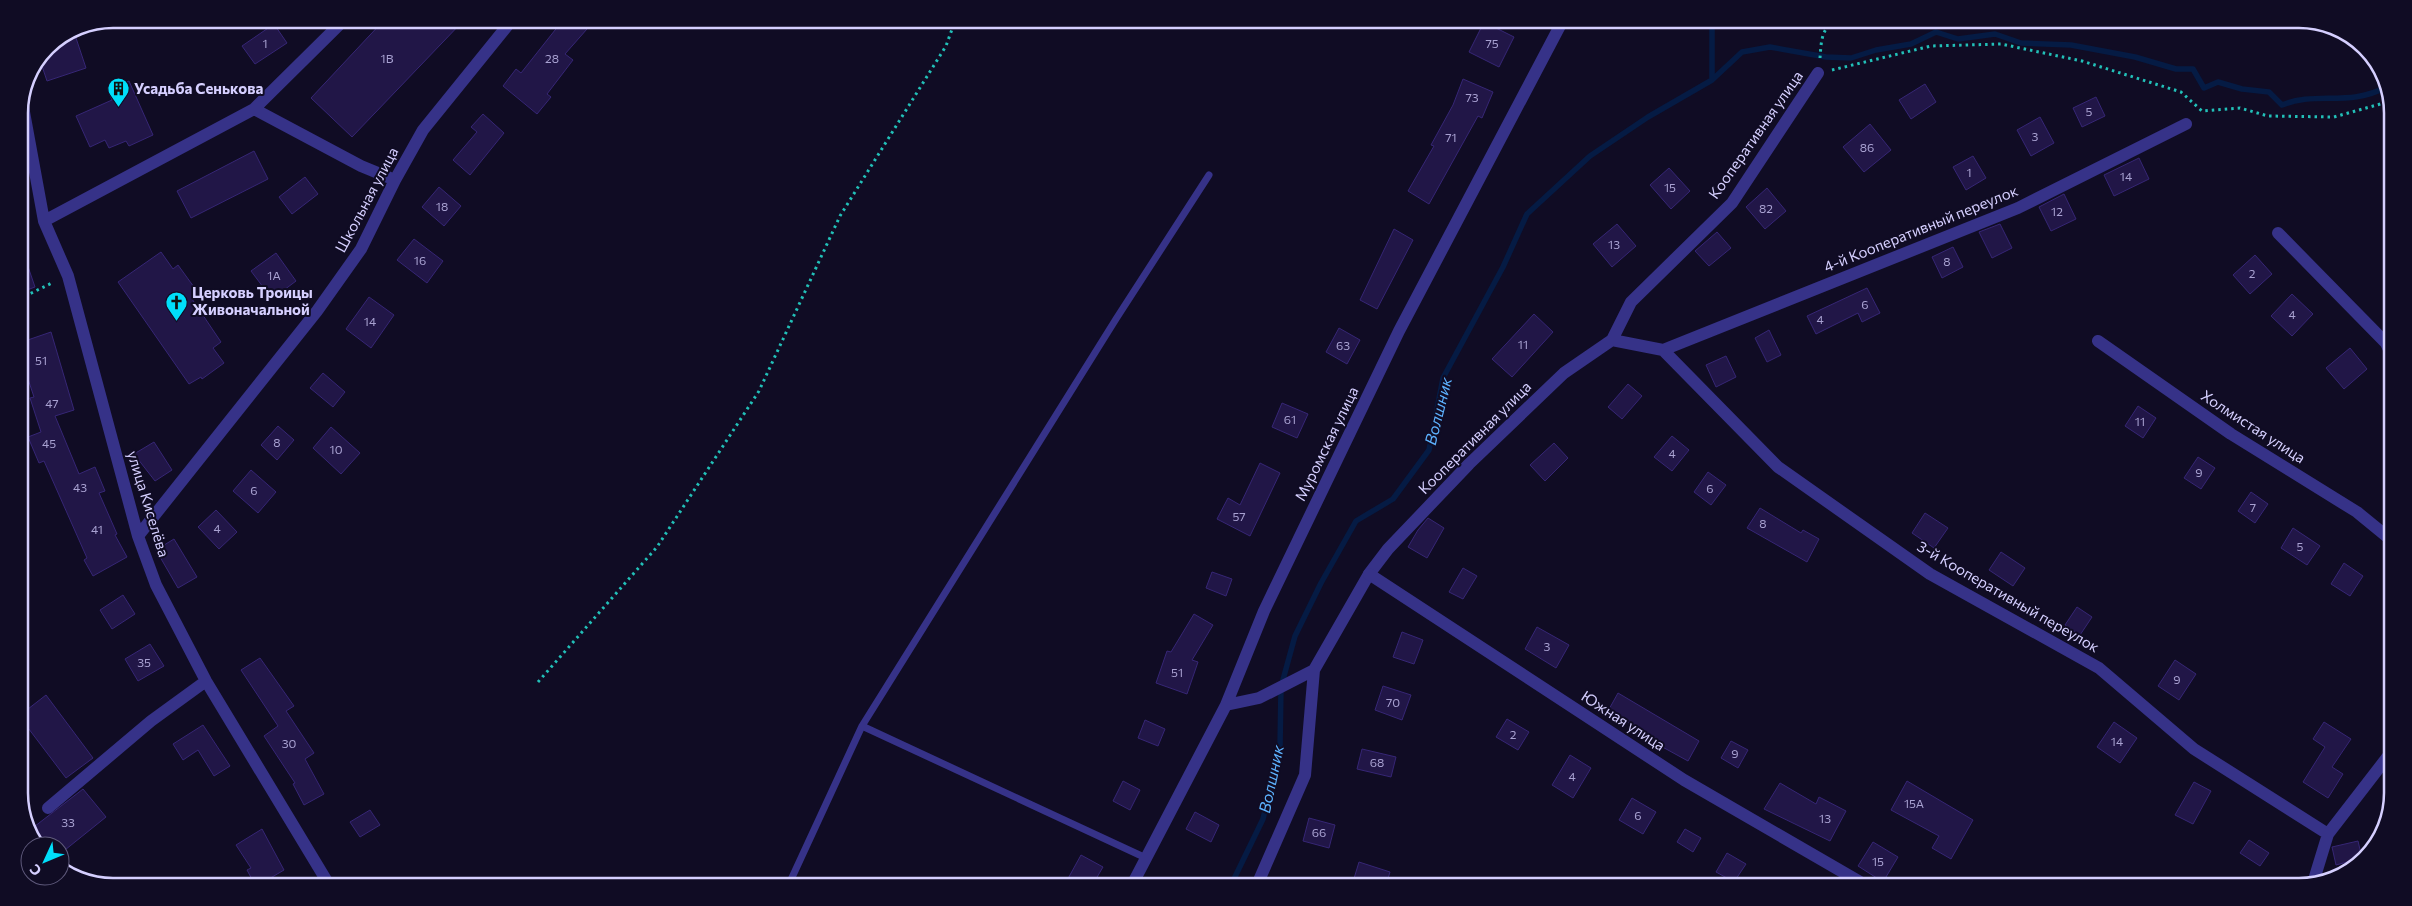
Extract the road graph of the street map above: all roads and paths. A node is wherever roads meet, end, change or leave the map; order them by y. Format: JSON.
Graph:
{"nodes":[{"id":1,"x":336,"y":28,"type":"edge"},
{"id":2,"x":505,"y":28,"type":"edge"},
{"id":3,"x":952,"y":28,"type":"edge"},
{"id":4,"x":1559,"y":28,"type":"edge"},
{"id":5,"x":1826,"y":28,"type":"edge"},
{"id":6,"x":1818,"y":73,"type":"junction"},
{"id":7,"x":2384,"y":103,"type":"edge"},
{"id":8,"x":254,"y":109,"type":"junction"},
{"id":9,"x":2186,"y":124,"type":"dead end"},
{"id":10,"x":28,"y":134,"type":"edge"},
{"id":11,"x":1209,"y":175,"type":"dead end"},
{"id":12,"x":395,"y":180,"type":"junction"},
{"id":13,"x":44,"y":221,"type":"junction"},
{"id":14,"x":2278,"y":233,"type":"dead end"},
{"id":15,"x":68,"y":276,"type":"junction"},
{"id":16,"x":28,"y":295,"type":"edge"},
{"id":17,"x":1612,"y":340,"type":"junction"},
{"id":18,"x":2098,"y":341,"type":"dead end"},
{"id":19,"x":2384,"y":341,"type":"edge"},
{"id":20,"x":1663,"y":350,"type":"junction"},
{"id":21,"x":2384,"y":533,"type":"edge"},
{"id":22,"x":138,"y":536,"type":"junction"},
{"id":23,"x":1369,"y":574,"type":"junction"},
{"id":24,"x":1314,"y":670,"type":"junction"},
{"id":25,"x":206,"y":681,"type":"junction"},
{"id":26,"x":538,"y":682,"type":"dead end"},
{"id":27,"x":1226,"y":705,"type":"junction"},
{"id":28,"x":862,"y":726,"type":"junction"},
{"id":29,"x":2384,"y":761,"type":"edge"},
{"id":30,"x":48,"y":808,"type":"dead end"},
{"id":31,"x":2328,"y":834,"type":"junction"},
{"id":32,"x":1146,"y":858,"type":"junction"},
{"id":33,"x":2315,"y":877,"type":"edge"},
{"id":34,"x":325,"y":878,"type":"edge"},
{"id":35,"x":792,"y":878,"type":"edge"},
{"id":36,"x":1136,"y":878,"type":"edge"},
{"id":37,"x":1260,"y":878,"type":"edge"},
{"id":38,"x":1853,"y":878,"type":"edge"}],
"edges":[{"from":1,"to":8,"type":"street"},
{"from":2,"to":12,"type":"street","name":"Школьная улица"},
{"from":3,"to":26,"type":"path"},
{"from":4,"to":27,"type":"street","name":"Муромская улица"},
{"from":5,"to":6,"type":"path"},
{"from":6,"to":7,"type":"path"},
{"from":6,"to":17,"type":"street","name":"Кооперативная улица"},
{"from":8,"to":12,"type":"street"},
{"from":8,"to":13,"type":"street"},
{"from":9,"to":20,"type":"street","name":"4-й Кооперативный переулок"},
{"from":10,"to":13,"type":"street","name":"улица Киселёва"},
{"from":11,"to":28,"type":"lane"},
{"from":12,"to":22,"type":"street","name":"Школьная улица"},
{"from":13,"to":15,"type":"street","name":"улица Киселёва"},
{"from":14,"to":19,"type":"street"},
{"from":15,"to":16,"type":"path"},
{"from":15,"to":22,"type":"street","name":"улица Киселёва"},
{"from":17,"to":20,"type":"street"},
{"from":17,"to":23,"type":"street","name":"Кооперативная улица"},
{"from":18,"to":21,"type":"street","name":"Холмистая улица"},
{"from":20,"to":31,"type":"street","name":"3-й Кооперативный переулок"},
{"from":22,"to":25,"type":"street","name":"улица Киселёва"},
{"from":23,"to":24,"type":"street","name":"Кооперативная улица"},
{"from":23,"to":38,"type":"street","name":"Южная улица"},
{"from":24,"to":27,"type":"street"},
{"from":24,"to":37,"type":"street","name":"Кооперативная улица"},
{"from":25,"to":30,"type":"street"},
{"from":25,"to":34,"type":"street","name":"улица Киселёва"},
{"from":27,"to":32,"type":"street","name":"Муромская улица"},
{"from":28,"to":32,"type":"lane"},
{"from":28,"to":35,"type":"lane"},
{"from":29,"to":31,"type":"street"},
{"from":31,"to":33,"type":"street"},
{"from":32,"to":36,"type":"street","name":"Муромская улица"}]}
